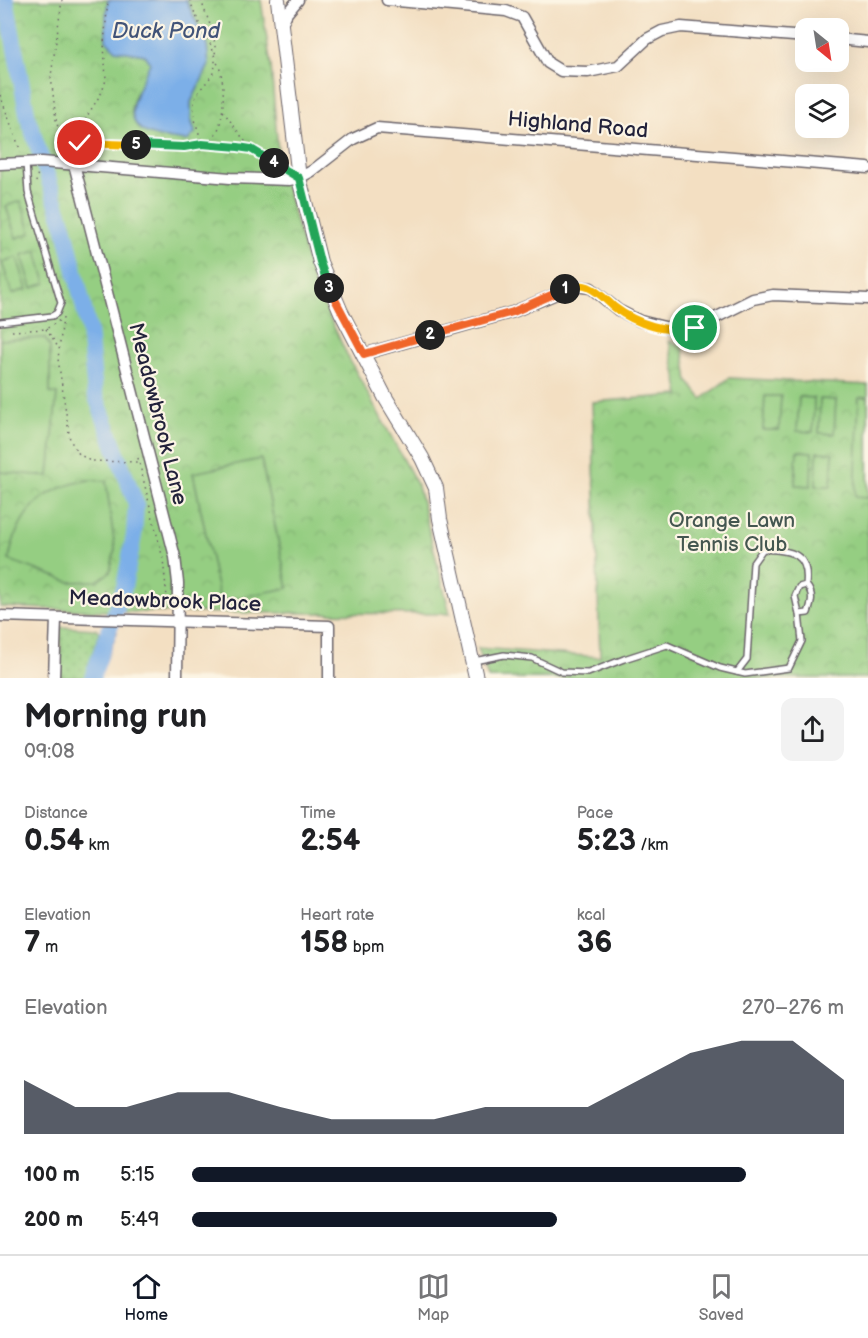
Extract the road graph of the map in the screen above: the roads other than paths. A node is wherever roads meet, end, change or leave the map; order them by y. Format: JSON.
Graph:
{"nodes":[{"id":1,"x":278,"y":0,"type":"edge"},
{"id":2,"x":298,"y":0,"type":"edge"},
{"id":3,"x":387,"y":0,"type":"edge"},
{"id":4,"x":281,"y":26,"type":"junction"},
{"id":5,"x":795,"y":36,"type":"edge"},
{"id":6,"x":849,"y":40,"type":"edge"},
{"id":7,"x":868,"y":42,"type":"edge"},
{"id":8,"x":30,"y":162,"type":"junction"},
{"id":9,"x":0,"y":164,"type":"edge"},
{"id":10,"x":74,"y":164,"type":"junction"},
{"id":11,"x":868,"y":168,"type":"edge"},
{"id":12,"x":299,"y":178,"type":"junction"},
{"id":13,"x":868,"y":299,"type":"edge"},
{"id":14,"x":0,"y":322,"type":"edge"},
{"id":15,"x":364,"y":354,"type":"junction"},
{"id":16,"x":806,"y":585,"type":"junction"},
{"id":17,"x":799,"y":614,"type":"junction"},
{"id":18,"x":0,"y":616,"type":"edge"},
{"id":19,"x":56,"y":618,"type":"junction"},
{"id":20,"x":177,"y":621,"type":"junction"},
{"id":21,"x":472,"y":662,"type":"junction"},
{"id":22,"x":737,"y":672,"type":"junction"},
{"id":23,"x":54,"y":678,"type":"edge"},
{"id":24,"x":177,"y":678,"type":"edge"},
{"id":25,"x":329,"y":678,"type":"edge"},
{"id":26,"x":476,"y":678,"type":"edge"}],
"edges":[{"from":1,"to":4,"type":"street"},
{"from":2,"to":4,"type":"street"},
{"from":3,"to":5,"type":"street"},
{"from":4,"to":12,"type":"street"},
{"from":6,"to":7,"type":"street"},
{"from":8,"to":9,"type":"street"},
{"from":8,"to":10,"type":"street"},
{"from":8,"to":14,"type":"lane"},
{"from":10,"to":12,"type":"street"},
{"from":10,"to":20,"type":"street","name":"Meadowbrook Lane"},
{"from":11,"to":12,"type":"street","name":"Highland Road"},
{"from":12,"to":15,"type":"street"},
{"from":13,"to":15,"type":"street"},
{"from":15,"to":21,"type":"street"},
{"from":16,"to":17,"type":"lane"},
{"from":16,"to":17,"type":"lane"},
{"from":16,"to":22,"type":"lane"},
{"from":17,"to":22,"type":"lane"},
{"from":18,"to":19,"type":"street","name":"Meadowbrook Place"},
{"from":19,"to":20,"type":"street","name":"Meadowbrook Place"},
{"from":19,"to":23,"type":"street"},
{"from":20,"to":24,"type":"street","name":"Meadowbrook Lane"},
{"from":20,"to":25,"type":"street","name":"Meadowbrook Place"},
{"from":21,"to":22,"type":"lane"},
{"from":21,"to":26,"type":"street"}]}
